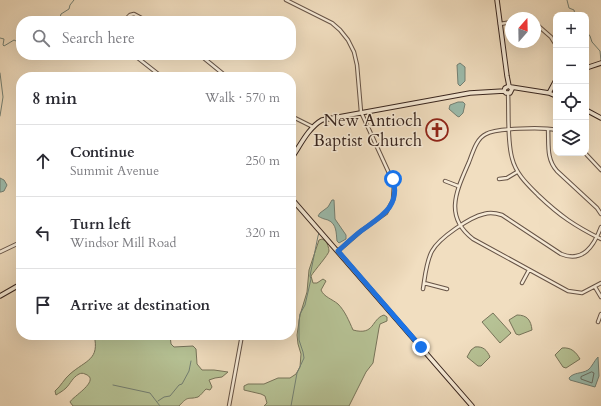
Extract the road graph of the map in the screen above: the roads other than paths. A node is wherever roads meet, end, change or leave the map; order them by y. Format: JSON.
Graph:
{"nodes":[{"id":1,"x":286,"y":0,"type":"edge"},
{"id":2,"x":497,"y":0,"type":"edge"},
{"id":3,"x":129,"y":16,"type":"edge"},
{"id":4,"x":140,"y":16,"type":"edge"},
{"id":5,"x":505,"y":23,"type":"edge"},
{"id":6,"x":500,"y":24,"type":"junction"},
{"id":7,"x":541,"y":28,"type":"edge"},
{"id":8,"x":553,"y":40,"type":"edge"},
{"id":9,"x":140,"y":60,"type":"edge"},
{"id":10,"x":206,"y":60,"type":"edge"},
{"id":11,"x":600,"y":63,"type":"edge"},
{"id":12,"x":589,"y":67,"type":"edge"},
{"id":13,"x":156,"y":72,"type":"edge"},
{"id":14,"x":221,"y":72,"type":"edge"},
{"id":15,"x":554,"y":84,"type":"edge"},
{"id":16,"x":508,"y":89,"type":"junction"},
{"id":17,"x":549,"y":93,"type":"junction"},
{"id":18,"x":553,"y":95,"type":"edge"},
{"id":19,"x":361,"y":112,"type":"junction"},
{"id":20,"x":589,"y":112,"type":"edge"},
{"id":21,"x":296,"y":118,"type":"edge"},
{"id":22,"x":601,"y":118,"type":"edge"},
{"id":23,"x":313,"y":127,"type":"junction"},
{"id":24,"x":548,"y":129,"type":"junction"},
{"id":25,"x":509,"y":130,"type":"junction"},
{"id":26,"x":553,"y":130,"type":"edge"},
{"id":27,"x":296,"y":152,"type":"edge"},
{"id":28,"x":587,"y":156,"type":"edge"},
{"id":29,"x":601,"y":170,"type":"edge"},
{"id":30,"x":518,"y":172,"type":"junction"},
{"id":31,"x":499,"y":179,"type":"dead end"},
{"id":32,"x":446,"y":181,"type":"dead end"},
{"id":33,"x":458,"y":186,"type":"junction"},
{"id":34,"x":296,"y":204,"type":"edge"},
{"id":35,"x":601,"y":214,"type":"edge"},
{"id":36,"x":461,"y":226,"type":"junction"},
{"id":37,"x":601,"y":227,"type":"edge"},
{"id":38,"x":597,"y":237,"type":"junction"},
{"id":39,"x":601,"y":239,"type":"edge"},
{"id":40,"x":16,"y":244,"type":"edge"},
{"id":41,"x":338,"y":251,"type":"junction"},
{"id":42,"x":0,"y":252,"type":"edge"},
{"id":43,"x":529,"y":270,"type":"junction"},
{"id":44,"x":424,"y":283,"type":"junction"},
{"id":45,"x":522,"y":283,"type":"dead end"},
{"id":46,"x":601,"y":283,"type":"edge"},
{"id":47,"x":16,"y":287,"type":"edge"},
{"id":48,"x":596,"y":287,"type":"junction"},
{"id":49,"x":447,"y":289,"type":"dead end"},
{"id":50,"x":423,"y":290,"type":"dead end"},
{"id":51,"x":0,"y":296,"type":"edge"},
{"id":52,"x":601,"y":297,"type":"edge"},
{"id":53,"x":601,"y":314,"type":"edge"},
{"id":54,"x":598,"y":322,"type":"dead end"},
{"id":55,"x":241,"y":340,"type":"edge"},
{"id":56,"x":229,"y":406,"type":"edge"},
{"id":57,"x":472,"y":406,"type":"edge"}],
"edges":[{"from":1,"to":19,"type":"street"},
{"from":2,"to":6,"type":"main road"},
{"from":3,"to":4,"type":"street"},
{"from":5,"to":6,"type":"street"},
{"from":6,"to":16,"type":"main road"},
{"from":7,"to":8,"type":"street"},
{"from":9,"to":13,"type":"street"},
{"from":10,"to":14,"type":"street"},
{"from":11,"to":12,"type":"main road"},
{"from":15,"to":17,"type":"main road"},
{"from":16,"to":17,"type":"main road"},
{"from":16,"to":19,"type":"main road"},
{"from":16,"to":25,"type":"street"},
{"from":17,"to":18,"type":"main road"},
{"from":19,"to":23,"type":"main road"},
{"from":19,"to":41,"type":"street"},
{"from":20,"to":22,"type":"main road"},
{"from":21,"to":23,"type":"street"},
{"from":23,"to":27,"type":"main road"},
{"from":24,"to":25,"type":"street"},
{"from":24,"to":26,"type":"street"},
{"from":24,"to":35,"type":"street"},
{"from":25,"to":30,"type":"street"},
{"from":25,"to":33,"type":"street"},
{"from":28,"to":29,"type":"street"},
{"from":30,"to":31,"type":"street"},
{"from":30,"to":38,"type":"street"},
{"from":32,"to":33,"type":"street"},
{"from":33,"to":36,"type":"street"},
{"from":34,"to":41,"type":"main road"},
{"from":36,"to":38,"type":"street"},
{"from":36,"to":43,"type":"street"},
{"from":36,"to":44,"type":"street"},
{"from":37,"to":38,"type":"street"},
{"from":38,"to":39,"type":"street"},
{"from":40,"to":42,"type":"street"},
{"from":41,"to":57,"type":"main road"},
{"from":43,"to":45,"type":"street"},
{"from":43,"to":48,"type":"street"},
{"from":44,"to":49,"type":"street"},
{"from":44,"to":50,"type":"street"},
{"from":46,"to":48,"type":"street"},
{"from":47,"to":51,"type":"main road"},
{"from":48,"to":52,"type":"street"},
{"from":53,"to":54,"type":"street"},
{"from":55,"to":56,"type":"street"}]}
